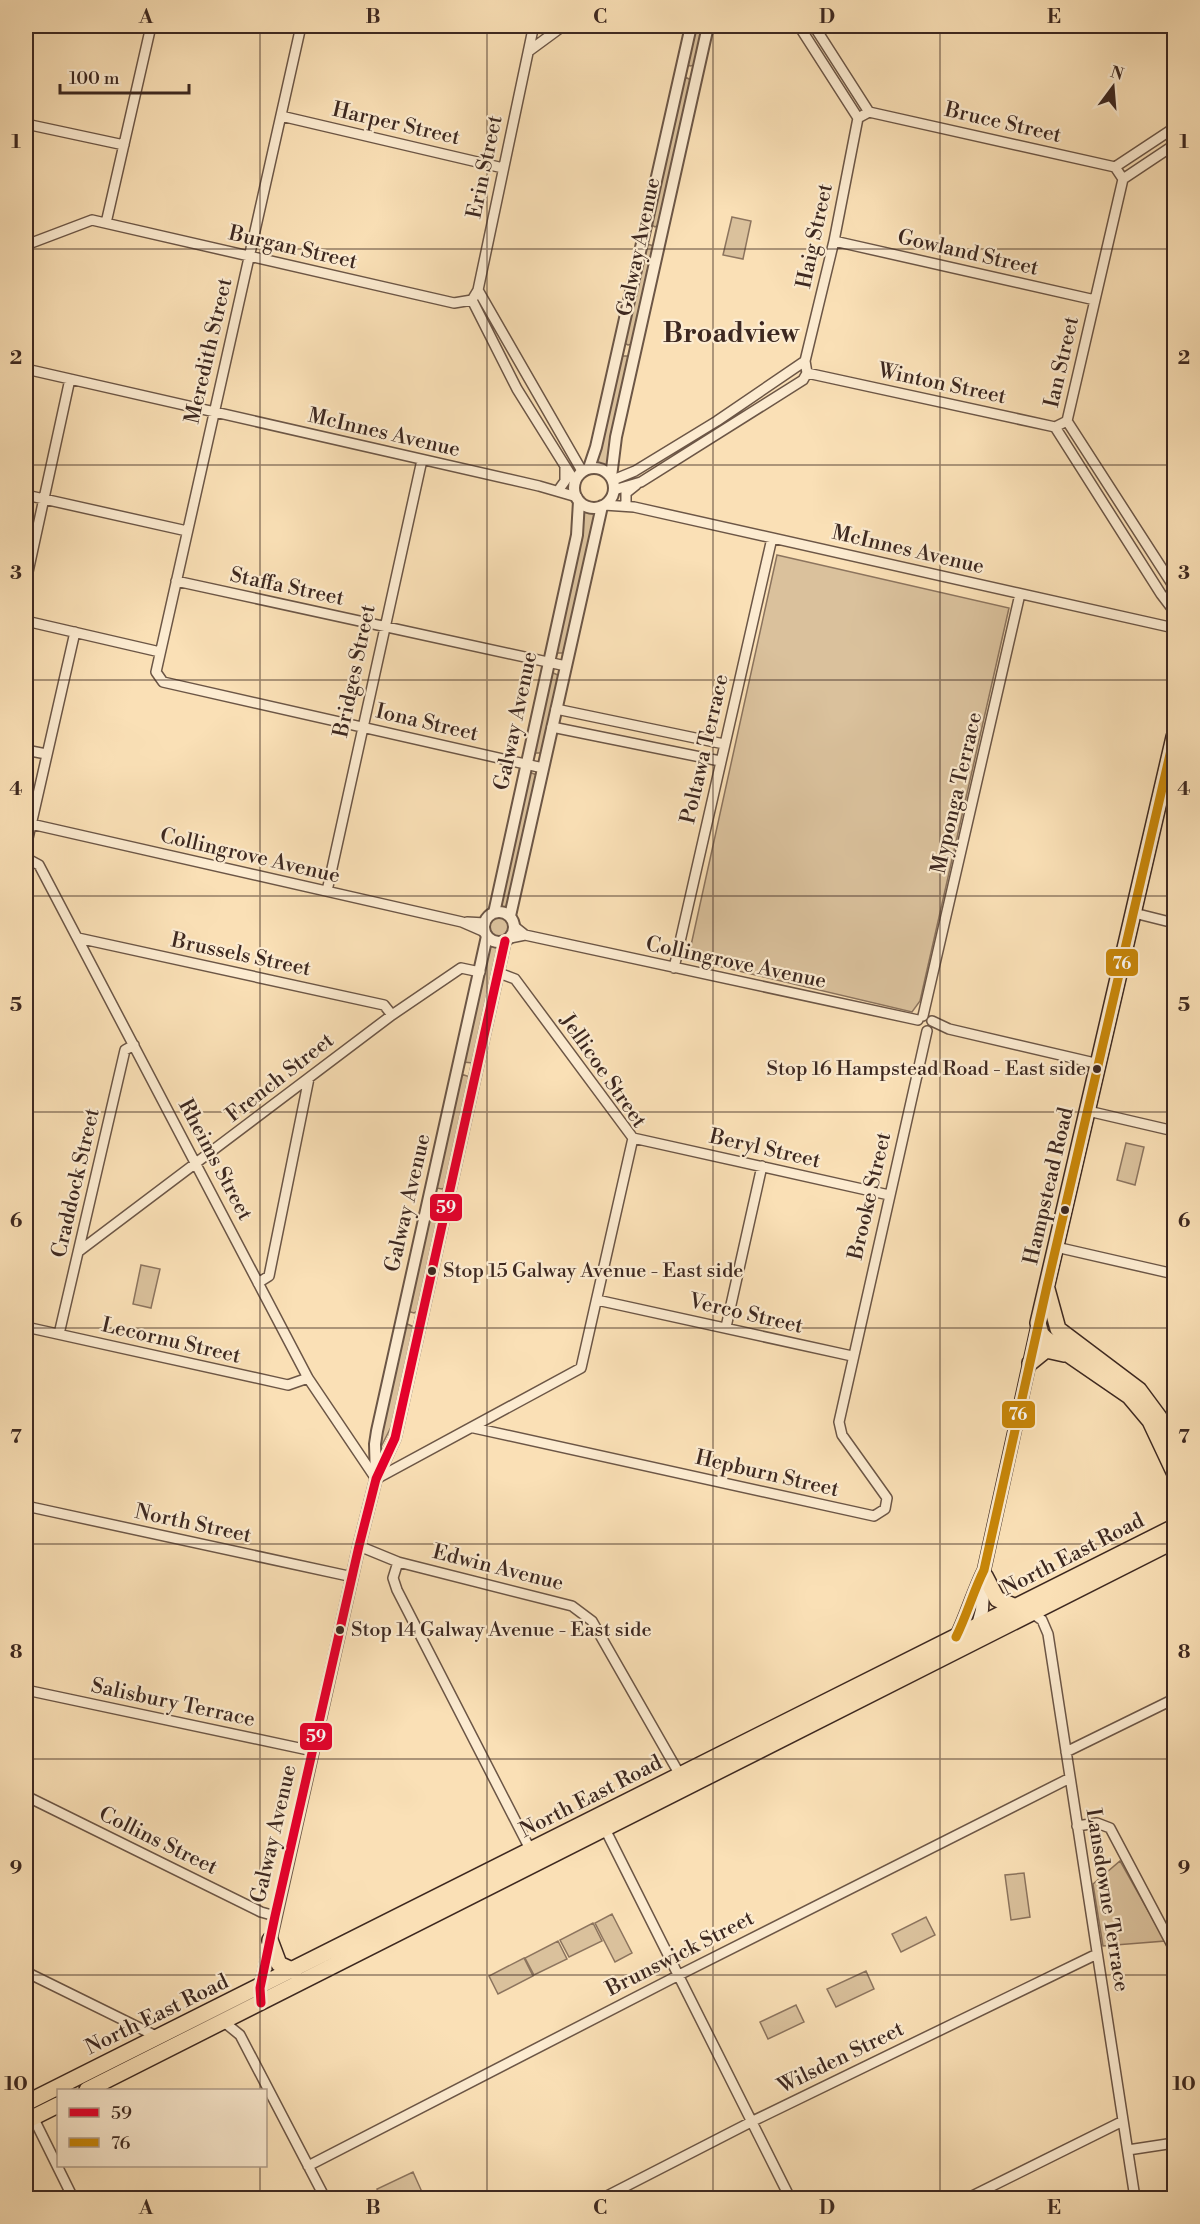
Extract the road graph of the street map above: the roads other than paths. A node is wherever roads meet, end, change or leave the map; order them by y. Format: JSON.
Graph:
{"nodes":[{"id":1,"x":148,"y":26,"type":"edge"},
{"id":2,"x":301,"y":26,"type":"edge"},
{"id":3,"x":517,"y":26,"type":"edge"},
{"id":4,"x":563,"y":26,"type":"edge"},
{"id":5,"x":692,"y":26,"type":"edge"},
{"id":6,"x":708,"y":26,"type":"edge"},
{"id":7,"x":799,"y":26,"type":"edge"},
{"id":8,"x":814,"y":26,"type":"edge"},
{"id":9,"x":536,"y":27,"type":"edge"},
{"id":10,"x":529,"y":51,"type":"junction"},
{"id":11,"x":869,"y":112,"type":"junction"},
{"id":12,"x":281,"y":116,"type":"junction"},
{"id":13,"x":858,"y":118,"type":"junction"},
{"id":14,"x":26,"y":124,"type":"edge"},
{"id":15,"x":1174,"y":128,"type":"edge"},
{"id":16,"x":124,"y":145,"type":"junction"},
{"id":17,"x":1174,"y":145,"type":"edge"},
{"id":18,"x":1115,"y":167,"type":"junction"},
{"id":19,"x":503,"y":168,"type":"junction"},
{"id":20,"x":1123,"y":179,"type":"junction"},
{"id":21,"x":106,"y":223,"type":"junction"},
{"id":22,"x":834,"y":241,"type":"junction"},
{"id":23,"x":26,"y":245,"type":"edge"},
{"id":24,"x":249,"y":257,"type":"junction"},
{"id":25,"x":477,"y":290,"type":"junction"},
{"id":26,"x":472,"y":300,"type":"junction"},
{"id":27,"x":1095,"y":300,"type":"junction"},
{"id":28,"x":805,"y":361,"type":"junction"},
{"id":29,"x":26,"y":369,"type":"edge"},
{"id":30,"x":807,"y":373,"type":"junction"},
{"id":31,"x":70,"y":379,"type":"junction"},
{"id":32,"x":215,"y":411,"type":"junction"},
{"id":33,"x":1067,"y":421,"type":"junction"},
{"id":34,"x":1055,"y":427,"type":"junction"},
{"id":35,"x":422,"y":460,"type":"junction"},
{"id":36,"x":565,"y":468,"type":"junction"},
{"id":37,"x":586,"y":470,"type":"junction"},
{"id":38,"x":640,"y":482,"type":"junction"},
{"id":39,"x":575,"y":483,"type":"junction"},
{"id":40,"x":613,"y":485,"type":"junction"},
{"id":41,"x":547,"y":488,"type":"junction"},
{"id":42,"x":560,"y":488,"type":"junction"},
{"id":43,"x":26,"y":495,"type":"edge"},
{"id":44,"x":44,"y":499,"type":"junction"},
{"id":45,"x":578,"y":499,"type":"junction"},
{"id":46,"x":630,"y":504,"type":"junction"},
{"id":47,"x":603,"y":506,"type":"junction"},
{"id":48,"x":187,"y":531,"type":"junction"},
{"id":49,"x":772,"y":538,"type":"junction"},
{"id":50,"x":26,"y":581,"type":"edge"},
{"id":51,"x":176,"y":581,"type":"junction"},
{"id":52,"x":1174,"y":587,"type":"edge"},
{"id":53,"x":1020,"y":594,"type":"junction"},
{"id":54,"x":1174,"y":611,"type":"edge"},
{"id":55,"x":26,"y":621,"type":"edge"},
{"id":56,"x":383,"y":627,"type":"junction"},
{"id":57,"x":1174,"y":628,"type":"edge"},
{"id":58,"x":75,"y":632,"type":"junction"},
{"id":59,"x":160,"y":652,"type":"junction"},
{"id":60,"x":548,"y":663,"type":"junction"},
{"id":61,"x":566,"y":666,"type":"junction"},
{"id":62,"x":164,"y":682,"type":"joint"},
{"id":63,"x":556,"y":709,"type":"junction"},
{"id":64,"x":1174,"y":722,"type":"edge"},
{"id":65,"x":362,"y":726,"type":"junction"},
{"id":66,"x":552,"y":727,"type":"junction"},
{"id":67,"x":1174,"y":740,"type":"edge"},
{"id":68,"x":724,"y":744,"type":"junction"},
{"id":69,"x":26,"y":750,"type":"edge"},
{"id":70,"x":46,"y":754,"type":"junction"},
{"id":71,"x":720,"y":761,"type":"junction"},
{"id":72,"x":526,"y":764,"type":"junction"},
{"id":73,"x":543,"y":768,"type":"junction"},
{"id":74,"x":1169,"y":789,"type":"edge"},
{"id":75,"x":31,"y":825,"type":"junction"},
{"id":76,"x":26,"y":847,"type":"edge"},
{"id":77,"x":26,"y":858,"type":"edge"},
{"id":78,"x":327,"y":891,"type":"junction"},
{"id":79,"x":494,"y":913,"type":"junction"},
{"id":80,"x":1134,"y":913,"type":"junction"},
{"id":81,"x":510,"y":916,"type":"junction"},
{"id":82,"x":1174,"y":924,"type":"edge"},
{"id":83,"x":515,"y":927,"type":"junction"},
{"id":84,"x":486,"y":930,"type":"junction"},
{"id":85,"x":525,"y":935,"type":"junction"},
{"id":86,"x":78,"y":938,"type":"junction"},
{"id":87,"x":508,"y":940,"type":"junction"},
{"id":88,"x":674,"y":968,"type":"junction"},
{"id":89,"x":480,"y":972,"type":"junction"},
{"id":90,"x":499,"y":973,"type":"junction"},
{"id":91,"x":392,"y":1015,"type":"junction"},
{"id":92,"x":925,"y":1024,"type":"junction"},
{"id":93,"x":134,"y":1046,"type":"junction"},
{"id":94,"x":1099,"y":1064,"type":"junction"},
{"id":95,"x":309,"y":1078,"type":"junction"},
{"id":96,"x":1088,"y":1111,"type":"junction"},
{"id":97,"x":1174,"y":1131,"type":"edge"},
{"id":98,"x":633,"y":1138,"type":"junction"},
{"id":99,"x":198,"y":1165,"type":"junction"},
{"id":100,"x":762,"y":1166,"type":"junction"},
{"id":101,"x":889,"y":1195,"type":"junction"},
{"id":102,"x":1056,"y":1247,"type":"junction"},
{"id":103,"x":78,"y":1252,"type":"junction"},
{"id":104,"x":1174,"y":1274,"type":"edge"},
{"id":105,"x":258,"y":1283,"type":"junction"},
{"id":106,"x":1047,"y":1286,"type":"junction"},
{"id":107,"x":597,"y":1300,"type":"junction"},
{"id":108,"x":1038,"y":1323,"type":"junction"},
{"id":109,"x":26,"y":1327,"type":"edge"},
{"id":110,"x":726,"y":1327,"type":"junction"},
{"id":111,"x":59,"y":1334,"type":"junction"},
{"id":112,"x":1070,"y":1355,"type":"junction"},
{"id":113,"x":852,"y":1356,"type":"junction"},
{"id":114,"x":1030,"y":1363,"type":"junction"},
{"id":115,"x":308,"y":1378,"type":"junction"},
{"id":116,"x":474,"y":1428,"type":"junction"},
{"id":117,"x":1174,"y":1446,"type":"edge"},
{"id":118,"x":1174,"y":1472,"type":"edge"},
{"id":119,"x":376,"y":1479,"type":"junction"},
{"id":120,"x":26,"y":1506,"type":"edge"},
{"id":121,"x":1174,"y":1527,"type":"edge"},
{"id":122,"x":1174,"y":1541,"type":"edge"},
{"id":123,"x":359,"y":1546,"type":"junction"},
{"id":124,"x":398,"y":1562,"type":"junction"},
{"id":125,"x":984,"y":1573,"type":"junction"},
{"id":126,"x":353,"y":1577,"type":"junction"},
{"id":127,"x":1016,"y":1607,"type":"junction"},
{"id":128,"x":1032,"y":1614,"type":"junction"},
{"id":129,"x":978,"y":1625,"type":"junction"},
{"id":130,"x":961,"y":1642,"type":"junction"},
{"id":131,"x":26,"y":1690,"type":"edge"},
{"id":132,"x":1174,"y":1699,"type":"edge"},
{"id":133,"x":313,"y":1751,"type":"junction"},
{"id":134,"x":1066,"y":1752,"type":"junction"},
{"id":135,"x":680,"y":1775,"type":"junction"},
{"id":136,"x":1070,"y":1778,"type":"junction"},
{"id":137,"x":26,"y":1796,"type":"edge"},
{"id":138,"x":602,"y":1823,"type":"junction"},
{"id":139,"x":1077,"y":1826,"type":"junction"},
{"id":140,"x":531,"y":1851,"type":"junction"},
{"id":141,"x":275,"y":1916,"type":"junction"},
{"id":142,"x":1172,"y":1938,"type":"edge"},
{"id":143,"x":270,"y":1940,"type":"junction"},
{"id":144,"x":1174,"y":1949,"type":"edge"},
{"id":145,"x":1097,"y":1954,"type":"junction"},
{"id":146,"x":294,"y":1971,"type":"junction"},
{"id":147,"x":26,"y":1972,"type":"edge"},
{"id":148,"x":679,"y":1975,"type":"junction"},
{"id":149,"x":261,"y":1995,"type":"junction"},
{"id":150,"x":224,"y":2022,"type":"junction"},
{"id":151,"x":159,"y":2038,"type":"junction"},
{"id":152,"x":91,"y":2089,"type":"edge"},
{"id":153,"x":26,"y":2103,"type":"edge"},
{"id":154,"x":57,"y":2105,"type":"edge"},
{"id":155,"x":29,"y":2119,"type":"edge"},
{"id":156,"x":753,"y":2121,"type":"junction"},
{"id":157,"x":1123,"y":2121,"type":"junction"},
{"id":158,"x":1174,"y":2143,"type":"edge"},
{"id":159,"x":1128,"y":2150,"type":"junction"},
{"id":160,"x":308,"y":2166,"type":"junction"},
{"id":161,"x":73,"y":2199,"type":"edge"},
{"id":162,"x":325,"y":2199,"type":"edge"},
{"id":163,"x":603,"y":2199,"type":"edge"},
{"id":164,"x":790,"y":2199,"type":"edge"},
{"id":165,"x":968,"y":2199,"type":"edge"},
{"id":166,"x":1135,"y":2199,"type":"edge"}],
"edges":[{"from":1,"to":16,"type":"street"},
{"from":2,"to":12,"type":"street","name":"Meredith Street"},
{"from":3,"to":9,"type":"street"},
{"from":4,"to":10,"type":"street"},
{"from":5,"to":37,"type":"street","name":"Galway Avenue"},
{"from":6,"to":40,"type":"street","name":"Galway Avenue"},
{"from":7,"to":13,"type":"street"},
{"from":8,"to":11,"type":"street"},
{"from":9,"to":10,"type":"street","name":"Erin Street"},
{"from":10,"to":19,"type":"street","name":"Erin Street"},
{"from":11,"to":13,"type":"street"},
{"from":11,"to":18,"type":"street","name":"Bruce Street"},
{"from":12,"to":19,"type":"street","name":"Harper Street"},
{"from":12,"to":24,"type":"street","name":"Meredith Street"},
{"from":13,"to":22,"type":"street","name":"Haig Street"},
{"from":14,"to":16,"type":"street"},
{"from":15,"to":18,"type":"street"},
{"from":16,"to":21,"type":"street"},
{"from":17,"to":20,"type":"street"},
{"from":18,"to":20,"type":"street"},
{"from":19,"to":25,"type":"street","name":"Erin Street"},
{"from":20,"to":27,"type":"street","name":"Ian Street"},
{"from":21,"to":23,"type":"street","name":"Burgan Street"},
{"from":21,"to":24,"type":"street","name":"Burgan Street"},
{"from":22,"to":27,"type":"street","name":"Gowland Street"},
{"from":22,"to":28,"type":"street","name":"Haig Street"},
{"from":24,"to":26,"type":"street","name":"Burgan Street"},
{"from":24,"to":32,"type":"street","name":"Meredith Street"},
{"from":25,"to":26,"type":"street","name":"Erin Street"},
{"from":25,"to":37,"type":"street"},
{"from":26,"to":36,"type":"street"},
{"from":27,"to":33,"type":"street","name":"Ian Street"},
{"from":28,"to":30,"type":"street","name":"Haig Street"},
{"from":28,"to":40,"type":"street"},
{"from":29,"to":31,"type":"street","name":"McInnes Avenue"},
{"from":30,"to":34,"type":"street","name":"Winton Street"},
{"from":30,"to":38,"type":"street"},
{"from":31,"to":32,"type":"street","name":"McInnes Avenue"},
{"from":31,"to":44,"type":"street"},
{"from":32,"to":35,"type":"street","name":"McInnes Avenue"},
{"from":32,"to":48,"type":"street","name":"Meredith Street"},
{"from":33,"to":34,"type":"street"},
{"from":33,"to":52,"type":"street","name":"Ian Street"},
{"from":34,"to":54,"type":"street","name":"Ian Street"},
{"from":35,"to":41,"type":"street","name":"McInnes Avenue"},
{"from":35,"to":56,"type":"street","name":"Bridges Street"},
{"from":36,"to":39,"type":"street"},
{"from":36,"to":42,"type":"street"},
{"from":37,"to":39,"type":"street"},
{"from":37,"to":40,"type":"street"},
{"from":38,"to":40,"type":"street"},
{"from":38,"to":46,"type":"street"},
{"from":39,"to":42,"type":"street","name":"McInnes Avenue"},
{"from":39,"to":45,"type":"street"},
{"from":40,"to":46,"type":"street","name":"McInnes Avenue"},
{"from":40,"to":47,"type":"street"},
{"from":41,"to":42,"type":"street","name":"McInnes Avenue"},
{"from":41,"to":45,"type":"street","name":"McInnes Avenue"},
{"from":43,"to":44,"type":"street"},
{"from":44,"to":48,"type":"street"},
{"from":44,"to":50,"type":"street"},
{"from":45,"to":47,"type":"street"},
{"from":45,"to":60,"type":"street","name":"Galway Avenue"},
{"from":46,"to":47,"type":"street","name":"McInnes Avenue"},
{"from":46,"to":49,"type":"street","name":"McInnes Avenue"},
{"from":47,"to":61,"type":"street","name":"Galway Avenue"},
{"from":48,"to":51,"type":"street","name":"Meredith Street"},
{"from":49,"to":53,"type":"street","name":"McInnes Avenue"},
{"from":49,"to":68,"type":"street","name":"Poltawa Terrace"},
{"from":51,"to":56,"type":"street","name":"Staffa Street"},
{"from":51,"to":59,"type":"street","name":"Meredith Street"},
{"from":53,"to":57,"type":"street","name":"McInnes Avenue"},
{"from":53,"to":92,"type":"street","name":"Myponga Terrace"},
{"from":55,"to":58,"type":"street"},
{"from":56,"to":60,"type":"street","name":"Staffa Street"},
{"from":56,"to":65,"type":"street","name":"Bridges Street"},
{"from":58,"to":59,"type":"street"},
{"from":58,"to":70,"type":"street"},
{"from":59,"to":62,"type":"street","name":"Meredith Street"},
{"from":60,"to":61,"type":"street","name":"Staffa Street"},
{"from":60,"to":72,"type":"street","name":"Galway Avenue"},
{"from":61,"to":63,"type":"street","name":"Galway Avenue"},
{"from":62,"to":65,"type":"street","name":"Iona Street"},
{"from":63,"to":66,"type":"street","name":"Galway Avenue"},
{"from":63,"to":68,"type":"street"},
{"from":64,"to":67,"type":"highway","name":"Hampstead Road"},
{"from":65,"to":72,"type":"street","name":"Iona Street"},
{"from":65,"to":78,"type":"street","name":"Bridges Street"},
{"from":66,"to":71,"type":"street"},
{"from":66,"to":73,"type":"street","name":"Galway Avenue"},
{"from":67,"to":74,"type":"highway","name":"Hampstead Road"},
{"from":68,"to":71,"type":"street","name":"Poltawa Terrace"},
{"from":69,"to":70,"type":"street"},
{"from":70,"to":75,"type":"street"},
{"from":71,"to":88,"type":"street","name":"Poltawa Terrace"},
{"from":72,"to":73,"type":"street","name":"Iona Street"},
{"from":72,"to":79,"type":"street","name":"Galway Avenue"},
{"from":73,"to":81,"type":"street","name":"Galway Avenue"},
{"from":74,"to":80,"type":"highway","name":"Hampstead Road"},
{"from":75,"to":76,"type":"street"},
{"from":75,"to":78,"type":"street","name":"Collingrove Avenue"},
{"from":77,"to":86,"type":"street","name":"Rheims Street"},
{"from":78,"to":84,"type":"street","name":"Collingrove Avenue"},
{"from":79,"to":81,"type":"street"},
{"from":79,"to":84,"type":"street"},
{"from":80,"to":82,"type":"street"},
{"from":80,"to":94,"type":"highway","name":"Hampstead Road"},
{"from":81,"to":83,"type":"street"},
{"from":83,"to":85,"type":"street","name":"Collingrove Avenue"},
{"from":83,"to":87,"type":"street"},
{"from":84,"to":87,"type":"street"},
{"from":84,"to":89,"type":"street","name":"Galway Avenue"},
{"from":85,"to":87,"type":"street","name":"Collingrove Avenue"},
{"from":85,"to":88,"type":"street","name":"Collingrove Avenue"},
{"from":86,"to":91,"type":"street","name":"Brussels Street"},
{"from":86,"to":93,"type":"street","name":"Rheims Street"},
{"from":87,"to":90,"type":"street","name":"Galway Avenue"},
{"from":88,"to":92,"type":"street","name":"Collingrove Avenue"},
{"from":89,"to":91,"type":"street","name":"French Street"},
{"from":89,"to":119,"type":"street","name":"Galway Avenue"},
{"from":90,"to":98,"type":"street","name":"Jellicoe Street"},
{"from":90,"to":119,"type":"street","name":"Galway Avenue"},
{"from":91,"to":95,"type":"street","name":"French Street"},
{"from":92,"to":94,"type":"street","name":"Collingrove Avenue"},
{"from":92,"to":101,"type":"street","name":"Brooke Street"},
{"from":93,"to":99,"type":"street","name":"Rheims Street"},
{"from":93,"to":103,"type":"street","name":"Craddock Street"},
{"from":94,"to":96,"type":"highway","name":"Hampstead Road"},
{"from":95,"to":99,"type":"street","name":"French Street"},
{"from":95,"to":105,"type":"street"},
{"from":96,"to":97,"type":"street"},
{"from":96,"to":102,"type":"highway","name":"Hampstead Road"},
{"from":98,"to":100,"type":"street","name":"Beryl Street"},
{"from":98,"to":107,"type":"street","name":"Jellicoe Street"},
{"from":99,"to":103,"type":"street","name":"French Street"},
{"from":99,"to":105,"type":"street","name":"Rheims Street"},
{"from":100,"to":101,"type":"street","name":"Beryl Street"},
{"from":100,"to":110,"type":"street"},
{"from":101,"to":113,"type":"street","name":"Brooke Street"},
{"from":102,"to":104,"type":"street"},
{"from":102,"to":106,"type":"highway","name":"Hampstead Road"},
{"from":103,"to":111,"type":"street","name":"Craddock Street"},
{"from":105,"to":115,"type":"street","name":"Rheims Street"},
{"from":106,"to":108,"type":"highway","name":"Hampstead Road"},
{"from":106,"to":117,"type":"highway"},
{"from":107,"to":110,"type":"street","name":"Verco Street"},
{"from":107,"to":116,"type":"street","name":"Jellicoe Street"},
{"from":108,"to":112,"type":"highway"},
{"from":108,"to":114,"type":"main road","name":"Hampstead Road"},
{"from":109,"to":111,"type":"street","name":"Lecornu Street"},
{"from":110,"to":113,"type":"street","name":"Verco Street"},
{"from":111,"to":115,"type":"street","name":"Lecornu Street"},
{"from":112,"to":114,"type":"highway"},
{"from":112,"to":118,"type":"highway"},
{"from":113,"to":116,"type":"street","name":"Hepburn Street"},
{"from":114,"to":125,"type":"main road","name":"Hampstead Road"},
{"from":115,"to":119,"type":"street","name":"Rheims Street"},
{"from":116,"to":119,"type":"street","name":"Jellicoe Street"},
{"from":119,"to":123,"type":"street","name":"Galway Avenue"},
{"from":120,"to":126,"type":"street","name":"North Street"},
{"from":121,"to":127,"type":"highway","name":"North East Road"},
{"from":122,"to":128,"type":"highway","name":"North East Road"},
{"from":123,"to":124,"type":"street","name":"Edwin Avenue"},
{"from":123,"to":126,"type":"street","name":"Galway Avenue"},
{"from":124,"to":135,"type":"street","name":"Edwin Avenue"},
{"from":124,"to":140,"type":"street"},
{"from":125,"to":127,"type":"highway"},
{"from":125,"to":129,"type":"main road","name":"Hampstead Road"},
{"from":125,"to":130,"type":"main road","name":"Hampstead Road"},
{"from":126,"to":133,"type":"street","name":"Galway Avenue"},
{"from":127,"to":129,"type":"highway","name":"North East Road"},
{"from":128,"to":130,"type":"highway","name":"North East Road"},
{"from":128,"to":134,"type":"street","name":"Lansdowne Terrace"},
{"from":129,"to":130,"type":"highway"},
{"from":130,"to":135,"type":"highway","name":"North East Road"},
{"from":130,"to":138,"type":"highway","name":"North East Road"},
{"from":131,"to":133,"type":"street","name":"Salisbury Terrace"},
{"from":132,"to":134,"type":"street"},
{"from":133,"to":141,"type":"street","name":"Galway Avenue"},
{"from":134,"to":136,"type":"street","name":"Lansdowne Terrace"},
{"from":135,"to":138,"type":"highway","name":"North East Road"},
{"from":136,"to":139,"type":"street","name":"Lansdowne Terrace"},
{"from":136,"to":148,"type":"street","name":"Brunswick Street"},
{"from":137,"to":141,"type":"street","name":"Collins Street"},
{"from":138,"to":140,"type":"highway","name":"North East Road"},
{"from":138,"to":148,"type":"street"},
{"from":138,"to":149,"type":"highway","name":"North East Road"},
{"from":139,"to":142,"type":"street"},
{"from":139,"to":145,"type":"street","name":"Lansdowne Terrace"},
{"from":140,"to":146,"type":"highway","name":"North East Road"},
{"from":141,"to":143,"type":"street","name":"Galway Avenue"},
{"from":142,"to":144,"type":"street"},
{"from":143,"to":146,"type":"highway"},
{"from":143,"to":149,"type":"street","name":"Galway Avenue"},
{"from":145,"to":156,"type":"street","name":"Wilsden Street"},
{"from":145,"to":157,"type":"street","name":"Lansdowne Terrace"},
{"from":146,"to":149,"type":"highway","name":"North East Road"},
{"from":147,"to":151,"type":"street"},
{"from":148,"to":156,"type":"street"},
{"from":148,"to":160,"type":"street","name":"Brunswick Street"},
{"from":149,"to":150,"type":"highway","name":"North East Road"},
{"from":149,"to":151,"type":"highway","name":"North East Road"},
{"from":150,"to":152,"type":"highway","name":"North East Road"},
{"from":150,"to":160,"type":"street"},
{"from":151,"to":153,"type":"highway","name":"North East Road"},
{"from":153,"to":155,"type":"highway"},
{"from":154,"to":155,"type":"highway"},
{"from":155,"to":161,"type":"street"},
{"from":156,"to":163,"type":"street","name":"Wilsden Street"},
{"from":156,"to":164,"type":"street"},
{"from":157,"to":159,"type":"street","name":"Lansdowne Terrace"},
{"from":157,"to":165,"type":"street"},
{"from":158,"to":159,"type":"street"},
{"from":159,"to":166,"type":"street","name":"Lansdowne Terrace"},
{"from":160,"to":162,"type":"street"}]}
